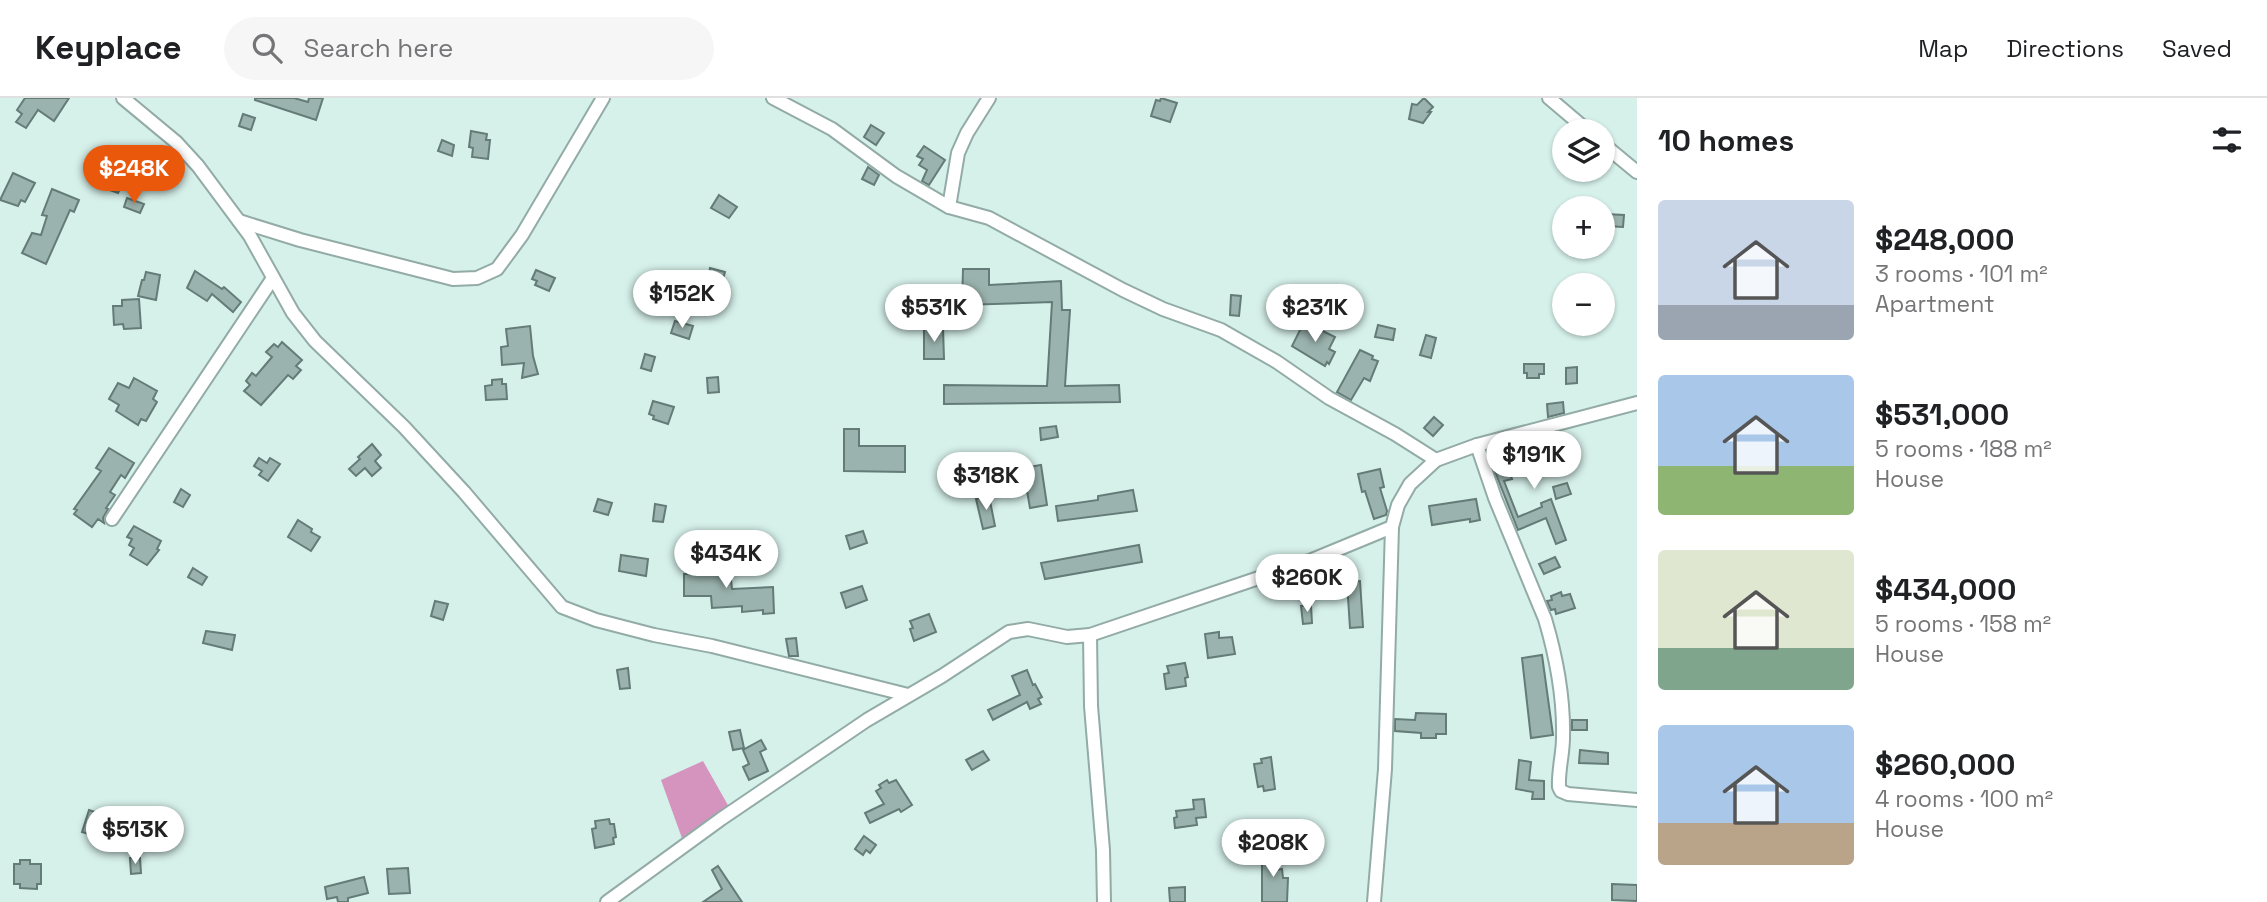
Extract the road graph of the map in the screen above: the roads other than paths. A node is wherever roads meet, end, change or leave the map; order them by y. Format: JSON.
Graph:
{"nodes":[{"id":1,"x":123,"y":98,"type":"edge"},
{"id":2,"x":603,"y":98,"type":"edge"},
{"id":3,"x":774,"y":98,"type":"edge"},
{"id":4,"x":989,"y":98,"type":"edge"},
{"id":5,"x":1549,"y":98,"type":"edge"},
{"id":6,"x":1574,"y":119,"type":"edge"},
{"id":7,"x":1615,"y":154,"type":"edge"},
{"id":8,"x":1637,"y":172,"type":"edge"},
{"id":9,"x":949,"y":207,"type":"junction"},
{"id":10,"x":238,"y":221,"type":"junction"},
{"id":11,"x":273,"y":278,"type":"junction"},
{"id":12,"x":1637,"y":403,"type":"edge"},
{"id":13,"x":1477,"y":445,"type":"junction"},
{"id":14,"x":1436,"y":460,"type":"junction"},
{"id":15,"x":112,"y":519,"type":"dead end"},
{"id":16,"x":1392,"y":527,"type":"junction"},
{"id":17,"x":1090,"y":635,"type":"junction"},
{"id":18,"x":908,"y":695,"type":"junction"},
{"id":19,"x":1637,"y":800,"type":"edge"},
{"id":20,"x":607,"y":902,"type":"edge"},
{"id":21,"x":1104,"y":902,"type":"edge"},
{"id":22,"x":1374,"y":902,"type":"edge"}],
"edges":[{"from":1,"to":10,"type":"street"},
{"from":2,"to":10,"type":"street"},
{"from":3,"to":9,"type":"street"},
{"from":4,"to":9,"type":"street"},
{"from":5,"to":6,"type":"street"},
{"from":7,"to":8,"type":"street"},
{"from":9,"to":14,"type":"street"},
{"from":10,"to":11,"type":"street"},
{"from":11,"to":15,"type":"street"},
{"from":11,"to":18,"type":"street"},
{"from":12,"to":13,"type":"street"},
{"from":13,"to":14,"type":"street"},
{"from":13,"to":19,"type":"street"},
{"from":14,"to":16,"type":"street"},
{"from":16,"to":17,"type":"street"},
{"from":16,"to":22,"type":"street"},
{"from":17,"to":18,"type":"street"},
{"from":17,"to":21,"type":"street"},
{"from":18,"to":20,"type":"street"}]}
